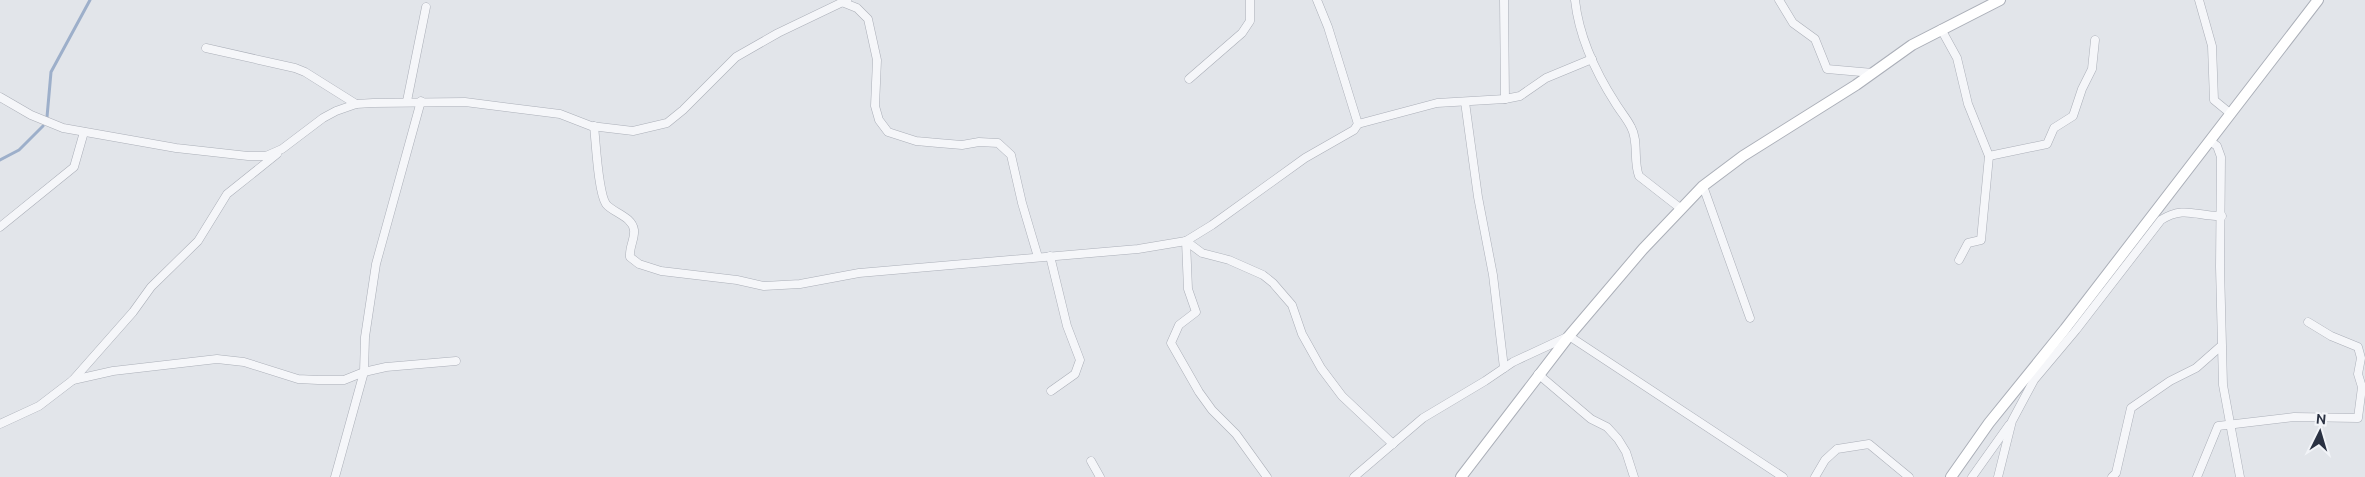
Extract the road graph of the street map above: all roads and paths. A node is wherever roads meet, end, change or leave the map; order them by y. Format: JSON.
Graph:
{"nodes":[{"id":1,"x":1250,"y":0,"type":"edge"},
{"id":2,"x":1317,"y":0,"type":"edge"},
{"id":3,"x":1504,"y":0,"type":"edge"},
{"id":4,"x":1575,"y":0,"type":"edge"},
{"id":5,"x":1779,"y":0,"type":"edge"},
{"id":6,"x":2000,"y":0,"type":"edge"},
{"id":7,"x":2199,"y":0,"type":"edge"},
{"id":8,"x":2318,"y":0,"type":"edge"},
{"id":9,"x":844,"y":1,"type":"edge"},
{"id":10,"x":426,"y":7,"type":"dead end"},
{"id":11,"x":1941,"y":29,"type":"junction"},
{"id":12,"x":2095,"y":40,"type":"dead end"},
{"id":13,"x":206,"y":48,"type":"dead end"},
{"id":14,"x":1592,"y":59,"type":"junction"},
{"id":15,"x":1873,"y":73,"type":"junction"},
{"id":16,"x":1189,"y":79,"type":"dead end"},
{"id":17,"x":0,"y":97,"type":"edge"},
{"id":18,"x":1505,"y":99,"type":"junction"},
{"id":19,"x":407,"y":101,"type":"junction"},
{"id":20,"x":421,"y":101,"type":"junction"},
{"id":21,"x":1464,"y":102,"type":"junction"},
{"id":22,"x":356,"y":104,"type":"junction"},
{"id":23,"x":2231,"y":114,"type":"junction"},
{"id":24,"x":1358,"y":124,"type":"junction"},
{"id":25,"x":594,"y":126,"type":"junction"},
{"id":26,"x":84,"y":132,"type":"junction"},
{"id":27,"x":2210,"y":141,"type":"junction"},
{"id":28,"x":282,"y":150,"type":"junction"},
{"id":29,"x":1989,"y":156,"type":"junction"},
{"id":30,"x":1703,"y":186,"type":"junction"},
{"id":31,"x":1680,"y":208,"type":"junction"},
{"id":32,"x":2222,"y":216,"type":"junction"},
{"id":33,"x":0,"y":227,"type":"edge"},
{"id":34,"x":1186,"y":241,"type":"junction"},
{"id":35,"x":1050,"y":256,"type":"junction"},
{"id":36,"x":1038,"y":257,"type":"junction"},
{"id":37,"x":1960,"y":260,"type":"dead end"},
{"id":38,"x":1750,"y":318,"type":"dead end"},
{"id":39,"x":2308,"y":322,"type":"dead end"},
{"id":40,"x":1569,"y":336,"type":"junction"},
{"id":41,"x":2221,"y":346,"type":"junction"},
{"id":42,"x":456,"y":361,"type":"dead end"},
{"id":43,"x":1504,"y":368,"type":"junction"},
{"id":44,"x":364,"y":372,"type":"junction"},
{"id":45,"x":1538,"y":374,"type":"junction"},
{"id":46,"x":73,"y":380,"type":"junction"},
{"id":47,"x":1051,"y":390,"type":"dead end"},
{"id":48,"x":2012,"y":421,"type":"junction"},
{"id":49,"x":2230,"y":423,"type":"junction"},
{"id":50,"x":0,"y":424,"type":"edge"},
{"id":51,"x":1393,"y":444,"type":"junction"},
{"id":52,"x":1091,"y":461,"type":"dead end"},
{"id":53,"x":335,"y":477,"type":"edge"},
{"id":54,"x":1100,"y":477,"type":"edge"},
{"id":55,"x":1267,"y":477,"type":"edge"},
{"id":56,"x":1354,"y":477,"type":"edge"},
{"id":57,"x":1461,"y":477,"type":"edge"},
{"id":58,"x":1634,"y":477,"type":"edge"},
{"id":59,"x":1783,"y":477,"type":"edge"},
{"id":60,"x":1815,"y":477,"type":"edge"},
{"id":61,"x":1909,"y":477,"type":"edge"},
{"id":62,"x":1951,"y":477,"type":"edge"},
{"id":63,"x":1972,"y":477,"type":"edge"},
{"id":64,"x":1998,"y":477,"type":"edge"},
{"id":65,"x":2112,"y":477,"type":"edge"},
{"id":66,"x":2197,"y":477,"type":"edge"},
{"id":67,"x":2240,"y":477,"type":"edge"}],
"edges":[{"from":1,"to":16,"type":"street"},
{"from":2,"to":24,"type":"street"},
{"from":3,"to":18,"type":"street"},
{"from":4,"to":14,"type":"street"},
{"from":5,"to":15,"type":"street"},
{"from":6,"to":11,"type":"street"},
{"from":7,"to":23,"type":"street"},
{"from":8,"to":23,"type":"street"},
{"from":9,"to":25,"type":"street"},
{"from":9,"to":36,"type":"street"},
{"from":10,"to":19,"type":"street"},
{"from":11,"to":15,"type":"street"},
{"from":11,"to":29,"type":"street"},
{"from":12,"to":29,"type":"street"},
{"from":13,"to":22,"type":"street"},
{"from":14,"to":18,"type":"street"},
{"from":14,"to":31,"type":"street"},
{"from":15,"to":30,"type":"street"},
{"from":17,"to":26,"type":"street"},
{"from":18,"to":21,"type":"street"},
{"from":19,"to":20,"type":"street"},
{"from":19,"to":22,"type":"street"},
{"from":20,"to":25,"type":"street"},
{"from":20,"to":44,"type":"street"},
{"from":21,"to":24,"type":"street"},
{"from":21,"to":43,"type":"street"},
{"from":22,"to":28,"type":"street"},
{"from":23,"to":27,"type":"street"},
{"from":24,"to":34,"type":"street"},
{"from":25,"to":36,"type":"street"},
{"from":26,"to":28,"type":"street"},
{"from":26,"to":33,"type":"street"},
{"from":27,"to":32,"type":"street"},
{"from":27,"to":62,"type":"street"},
{"from":28,"to":46,"type":"street"},
{"from":29,"to":37,"type":"street"},
{"from":30,"to":31,"type":"street"},
{"from":30,"to":38,"type":"street"},
{"from":31,"to":40,"type":"street"},
{"from":32,"to":41,"type":"street"},
{"from":32,"to":48,"type":"street"},
{"from":34,"to":35,"type":"street"},
{"from":34,"to":51,"type":"street"},
{"from":34,"to":55,"type":"street"},
{"from":35,"to":36,"type":"street"},
{"from":35,"to":47,"type":"street"},
{"from":39,"to":49,"type":"street"},
{"from":40,"to":43,"type":"street"},
{"from":40,"to":45,"type":"street"},
{"from":40,"to":59,"type":"street"},
{"from":41,"to":49,"type":"street"},
{"from":41,"to":65,"type":"street"},
{"from":42,"to":44,"type":"street"},
{"from":43,"to":51,"type":"street"},
{"from":44,"to":46,"type":"street"},
{"from":44,"to":53,"type":"street"},
{"from":45,"to":57,"type":"street"},
{"from":45,"to":58,"type":"street"},
{"from":46,"to":50,"type":"street"},
{"from":48,"to":63,"type":"street"},
{"from":48,"to":64,"type":"street"},
{"from":49,"to":66,"type":"street"},
{"from":49,"to":67,"type":"street"},
{"from":51,"to":56,"type":"street"},
{"from":52,"to":54,"type":"street"},
{"from":60,"to":61,"type":"street"}]}
